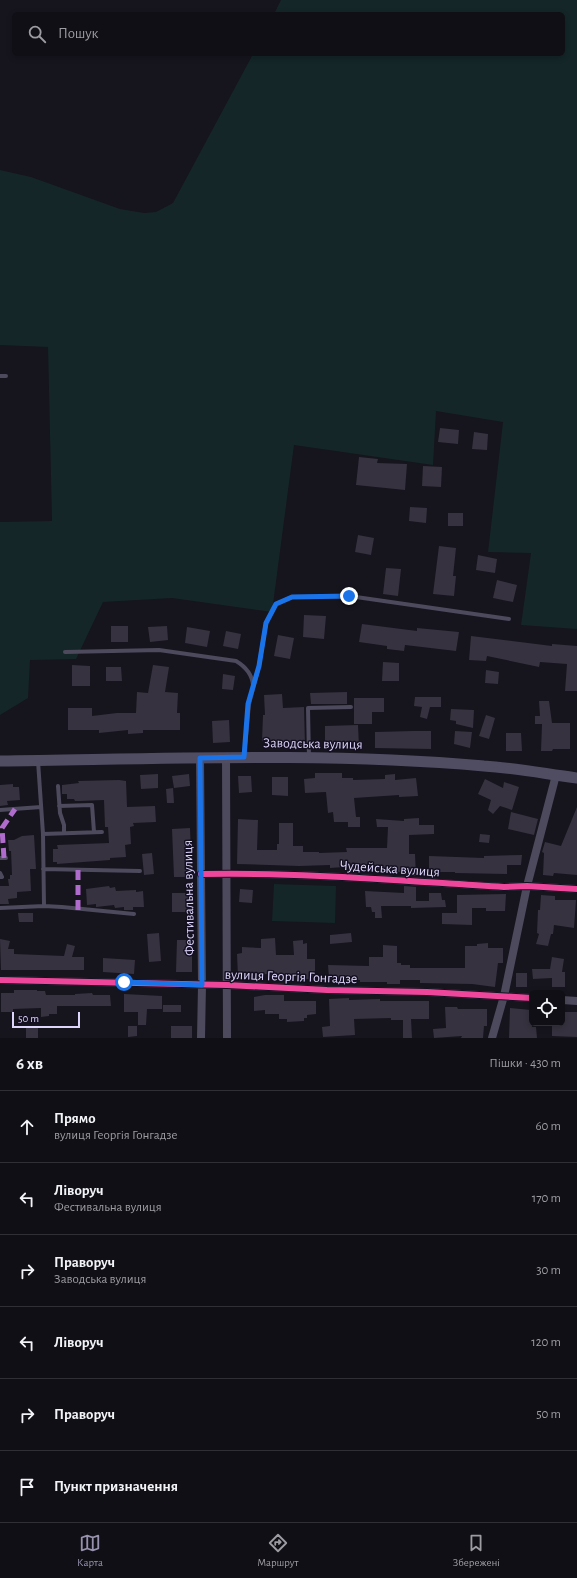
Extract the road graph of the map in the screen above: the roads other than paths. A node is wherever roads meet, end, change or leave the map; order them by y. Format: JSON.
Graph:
{"nodes":[{"id":1,"x":0,"y":376,"type":"edge"},
{"id":2,"x":6,"y":376,"type":"dead end"},
{"id":3,"x":509,"y":619,"type":"dead end"},
{"id":4,"x":65,"y":652,"type":"dead end"},
{"id":5,"x":253,"y":690,"type":"junction"},
{"id":6,"x":351,"y":706,"type":"dead end"},
{"id":7,"x":226,"y":757,"type":"junction"},
{"id":8,"x":244,"y":757,"type":"junction"},
{"id":9,"x":200,"y":758,"type":"junction"},
{"id":10,"x":308,"y":758,"type":"junction"},
{"id":11,"x":0,"y":761,"type":"edge"},
{"id":12,"x":38,"y":761,"type":"junction"},
{"id":13,"x":556,"y":775,"type":"junction"},
{"id":14,"x":577,"y":778,"type":"edge"},
{"id":15,"x":58,"y":786,"type":"dead end"},
{"id":16,"x":59,"y":806,"type":"junction"},
{"id":17,"x":41,"y":807,"type":"junction"},
{"id":18,"x":0,"y":810,"type":"edge"},
{"id":19,"x":94,"y":832,"type":"junction"},
{"id":20,"x":102,"y":832,"type":"dead end"},
{"id":21,"x":64,"y":833,"type":"junction"},
{"id":22,"x":43,"y":834,"type":"junction"},
{"id":23,"x":0,"y":858,"type":"edge"},
{"id":24,"x":6,"y":858,"type":"dead end"},
{"id":25,"x":43,"y":869,"type":"junction"},
{"id":26,"x":140,"y":871,"type":"dead end"},
{"id":27,"x":0,"y":873,"type":"edge"},
{"id":28,"x":201,"y":874,"type":"junction"},
{"id":29,"x":226,"y":874,"type":"junction"},
{"id":30,"x":0,"y":877,"type":"edge"},
{"id":31,"x":527,"y":886,"type":"junction"},
{"id":32,"x":577,"y":889,"type":"edge"},
{"id":33,"x":44,"y":906,"type":"junction"},
{"id":34,"x":0,"y":908,"type":"edge"},
{"id":35,"x":134,"y":914,"type":"dead end"},
{"id":36,"x":0,"y":980,"type":"edge"},
{"id":37,"x":202,"y":985,"type":"junction"},
{"id":38,"x":228,"y":985,"type":"junction"},
{"id":39,"x":504,"y":996,"type":"junction"},
{"id":40,"x":529,"y":998,"type":"edge"},
{"id":41,"x":565,"y":1000,"type":"edge"},
{"id":42,"x":577,"y":1001,"type":"edge"},
{"id":43,"x":201,"y":1038,"type":"edge"},
{"id":44,"x":227,"y":1038,"type":"edge"},
{"id":45,"x":492,"y":1038,"type":"edge"}],
"edges":[{"from":1,"to":2,"type":"lane"},
{"from":3,"to":5,"type":"lane"},
{"from":4,"to":5,"type":"lane"},
{"from":5,"to":8,"type":"lane"},
{"from":6,"to":10,"type":"lane"},
{"from":7,"to":8,"type":"main road","name":"Заводська вулиця"},
{"from":7,"to":9,"type":"main road","name":"Заводська вулиця"},
{"from":7,"to":29,"type":"street"},
{"from":8,"to":10,"type":"main road","name":"Заводська вулиця"},
{"from":9,"to":12,"type":"main road","name":"Заводська вулиця"},
{"from":9,"to":28,"type":"street","name":"Фестивальна вулиця"},
{"from":10,"to":13,"type":"main road","name":"Заводська вулиця"},
{"from":11,"to":12,"type":"main road","name":"Заводська вулиця"},
{"from":12,"to":17,"type":"lane"},
{"from":13,"to":14,"type":"main road","name":"Заводська вулиця"},
{"from":13,"to":31,"type":"street"},
{"from":15,"to":16,"type":"lane"},
{"from":16,"to":19,"type":"lane"},
{"from":16,"to":21,"type":"lane"},
{"from":17,"to":18,"type":"lane"},
{"from":17,"to":22,"type":"lane"},
{"from":19,"to":20,"type":"lane"},
{"from":19,"to":21,"type":"lane"},
{"from":21,"to":22,"type":"lane"},
{"from":22,"to":25,"type":"lane"},
{"from":23,"to":24,"type":"lane"},
{"from":25,"to":26,"type":"lane"},
{"from":25,"to":33,"type":"lane"},
{"from":27,"to":30,"type":"lane"},
{"from":28,"to":29,"type":"street","name":"Чудейська вулиця"},
{"from":28,"to":37,"type":"street","name":"Фестивальна вулиця"},
{"from":29,"to":31,"type":"street","name":"Чудейська вулиця"},
{"from":29,"to":38,"type":"street"},
{"from":31,"to":32,"type":"street","name":"Чудейська вулиця"},
{"from":31,"to":39,"type":"street"},
{"from":33,"to":34,"type":"lane"},
{"from":33,"to":35,"type":"lane"},
{"from":36,"to":37,"type":"street","name":"вулиця Георгія Гонгадзе"},
{"from":37,"to":38,"type":"street","name":"вулиця Георгія Гонгадзе"},
{"from":37,"to":43,"type":"street","name":"Фестивальна вулиця"},
{"from":38,"to":39,"type":"street","name":"вулиця Георгія Гонгадзе"},
{"from":38,"to":44,"type":"street"},
{"from":39,"to":40,"type":"street","name":"вулиця Георгія Гонгадзе"},
{"from":39,"to":45,"type":"street"},
{"from":41,"to":42,"type":"street"}]}
